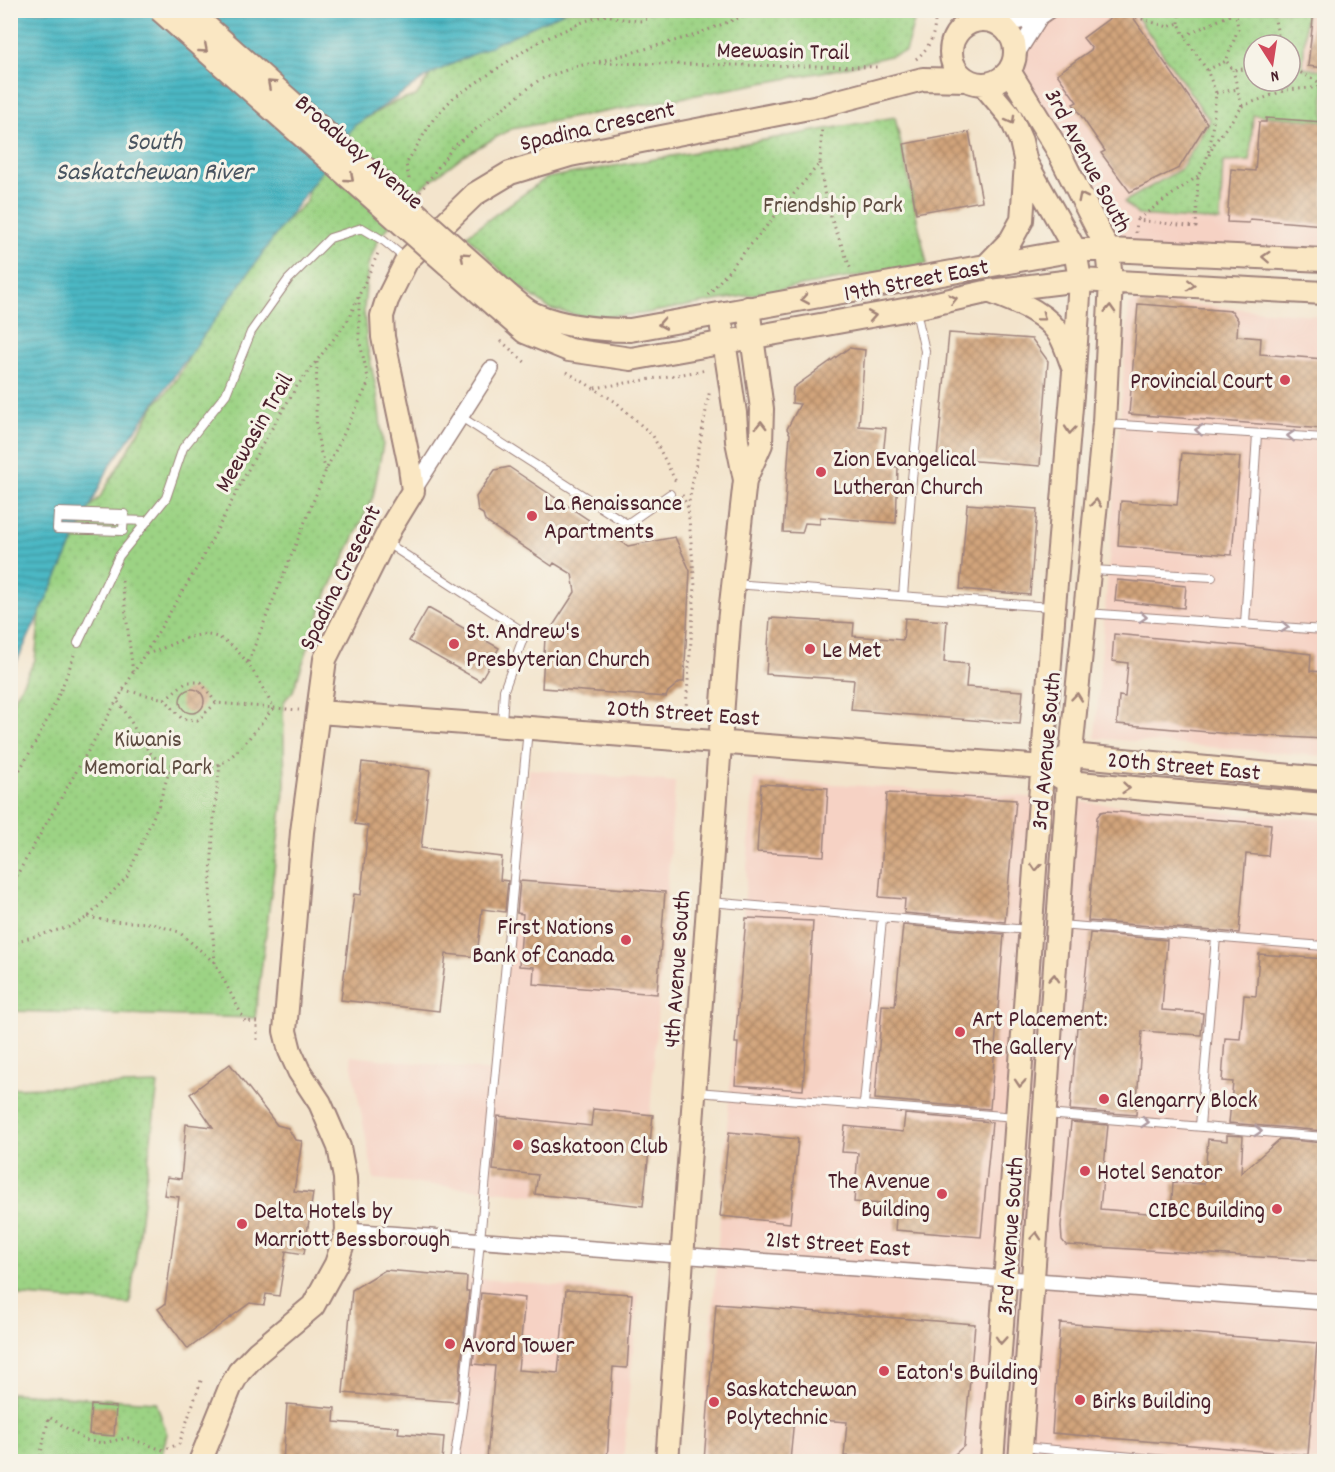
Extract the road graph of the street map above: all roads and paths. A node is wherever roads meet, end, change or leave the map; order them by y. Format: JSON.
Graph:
{"nodes":[{"id":1,"x":160,"y":10,"type":"edge"},
{"id":2,"x":189,"y":10,"type":"edge"},
{"id":3,"x":672,"y":10,"type":"edge"},
{"id":4,"x":759,"y":10,"type":"edge"},
{"id":5,"x":935,"y":10,"type":"edge"},
{"id":6,"x":1179,"y":10,"type":"edge"},
{"id":7,"x":1240,"y":10,"type":"edge"},
{"id":8,"x":1273,"y":10,"type":"edge"},
{"id":9,"x":1045,"y":14,"type":"edge"},
{"id":10,"x":1236,"y":14,"type":"junction"},
{"id":11,"x":1136,"y":17,"type":"dead end"},
{"id":12,"x":986,"y":18,"type":"edge"},
{"id":13,"x":1179,"y":23,"type":"junction"},
{"id":14,"x":955,"y":30,"type":"edge"},
{"id":15,"x":1278,"y":33,"type":"edge"},
{"id":16,"x":1184,"y":36,"type":"junction"},
{"id":17,"x":1226,"y":61,"type":"junction"},
{"id":18,"x":594,"y":63,"type":"junction"},
{"id":19,"x":1012,"y":63,"type":"junction"},
{"id":20,"x":882,"y":67,"type":"dead end"},
{"id":21,"x":919,"y":69,"type":"junction"},
{"id":22,"x":1242,"y":69,"type":"edge"},
{"id":23,"x":1207,"y":70,"type":"junction"},
{"id":24,"x":1233,"y":70,"type":"junction"},
{"id":25,"x":1302,"y":74,"type":"edge"},
{"id":26,"x":976,"y":82,"type":"junction"},
{"id":27,"x":1324,"y":86,"type":"edge"},
{"id":28,"x":1238,"y":89,"type":"junction"},
{"id":29,"x":1216,"y":93,"type":"junction"},
{"id":30,"x":819,"y":106,"type":"junction"},
{"id":31,"x":1242,"y":107,"type":"junction"},
{"id":32,"x":1206,"y":162,"type":"junction"},
{"id":33,"x":1026,"y":163,"type":"junction"},
{"id":34,"x":820,"y":164,"type":"junction"},
{"id":35,"x":1197,"y":176,"type":"junction"},
{"id":36,"x":410,"y":182,"type":"dead end"},
{"id":37,"x":414,"y":200,"type":"dead end"},
{"id":38,"x":1137,"y":220,"type":"junction"},
{"id":39,"x":384,"y":241,"type":"junction"},
{"id":40,"x":1075,"y":250,"type":"junction"},
{"id":41,"x":1108,"y":250,"type":"junction"},
{"id":42,"x":1135,"y":251,"type":"junction"},
{"id":43,"x":407,"y":260,"type":"junction"},
{"id":44,"x":1324,"y":260,"type":"edge"},
{"id":45,"x":987,"y":265,"type":"junction"},
{"id":46,"x":840,"y":272,"type":"dead end"},
{"id":47,"x":1080,"y":280,"type":"junction"},
{"id":48,"x":1111,"y":280,"type":"junction"},
{"id":49,"x":990,"y":291,"type":"junction"},
{"id":50,"x":359,"y":293,"type":"junction"},
{"id":51,"x":1324,"y":293,"type":"edge"},
{"id":52,"x":701,"y":298,"type":"dead end"},
{"id":53,"x":501,"y":300,"type":"junction"},
{"id":54,"x":715,"y":302,"type":"junction"},
{"id":55,"x":748,"y":308,"type":"junction"},
{"id":56,"x":915,"y":308,"type":"junction"},
{"id":57,"x":546,"y":318,"type":"joint"},
{"id":58,"x":525,"y":332,"type":"joint"},
{"id":59,"x":753,"y":337,"type":"junction"},
{"id":60,"x":724,"y":343,"type":"junction"},
{"id":61,"x":317,"y":360,"type":"junction"},
{"id":62,"x":490,"y":369,"type":"dead end"},
{"id":63,"x":713,"y":369,"type":"dead end"},
{"id":64,"x":566,"y":371,"type":"dead end"},
{"id":65,"x":1074,"y":372,"type":"junction"},
{"id":66,"x":711,"y":381,"type":"dead end"},
{"id":67,"x":594,"y":388,"type":"junction"},
{"id":68,"x":461,"y":417,"type":"junction"},
{"id":69,"x":1104,"y":423,"type":"junction"},
{"id":70,"x":1257,"y":434,"type":"junction"},
{"id":71,"x":1324,"y":438,"type":"edge"},
{"id":72,"x":326,"y":470,"type":"junction"},
{"id":73,"x":745,"y":480,"type":"junction"},
{"id":74,"x":413,"y":491,"type":"junction"},
{"id":75,"x":670,"y":494,"type":"dead end"},
{"id":76,"x":688,"y":508,"type":"junction"},
{"id":77,"x":123,"y":521,"type":"junction"},
{"id":78,"x":147,"y":521,"type":"junction"},
{"id":79,"x":384,"y":540,"type":"junction"},
{"id":80,"x":119,"y":556,"type":"junction"},
{"id":81,"x":1088,"y":570,"type":"junction"},
{"id":82,"x":1212,"y":577,"type":"dead end"},
{"id":83,"x":733,"y":583,"type":"junction"},
{"id":84,"x":903,"y":596,"type":"junction"},
{"id":85,"x":1054,"y":607,"type":"junction"},
{"id":86,"x":1085,"y":613,"type":"junction"},
{"id":87,"x":1245,"y":624,"type":"junction"},
{"id":88,"x":1324,"y":630,"type":"edge"},
{"id":89,"x":78,"y":644,"type":"joint"},
{"id":90,"x":144,"y":655,"type":"junction"},
{"id":91,"x":248,"y":662,"type":"junction"},
{"id":92,"x":133,"y":675,"type":"junction"},
{"id":93,"x":123,"y":690,"type":"junction"},
{"id":94,"x":165,"y":699,"type":"junction"},
{"id":95,"x":117,"y":702,"type":"junction"},
{"id":96,"x":216,"y":703,"type":"junction"},
{"id":97,"x":274,"y":708,"type":"junction"},
{"id":98,"x":319,"y":712,"type":"junction"},
{"id":99,"x":502,"y":725,"type":"junction"},
{"id":100,"x":528,"y":728,"type":"junction"},
{"id":101,"x":683,"y":739,"type":"junction"},
{"id":102,"x":720,"y":742,"type":"junction"},
{"id":103,"x":1071,"y":755,"type":"junction"},
{"id":104,"x":220,"y":764,"type":"junction"},
{"id":105,"x":171,"y":765,"type":"junction"},
{"id":106,"x":1044,"y":767,"type":"junction"},
{"id":107,"x":1324,"y":779,"type":"edge"},
{"id":108,"x":1068,"y":782,"type":"junction"},
{"id":109,"x":10,"y":785,"type":"edge"},
{"id":110,"x":1324,"y":805,"type":"edge"},
{"id":111,"x":10,"y":887,"type":"edge"},
{"id":112,"x":708,"y":902,"type":"junction"},
{"id":113,"x":88,"y":917,"type":"junction"},
{"id":114,"x":882,"y":919,"type":"junction"},
{"id":115,"x":1058,"y":925,"type":"junction"},
{"id":116,"x":1032,"y":930,"type":"junction"},
{"id":117,"x":1216,"y":937,"type":"junction"},
{"id":118,"x":10,"y":944,"type":"edge"},
{"id":119,"x":1324,"y":946,"type":"edge"},
{"id":120,"x":215,"y":963,"type":"junction"},
{"id":121,"x":257,"y":1043,"type":"dead end"},
{"id":122,"x":694,"y":1092,"type":"junction"},
{"id":123,"x":864,"y":1104,"type":"junction"},
{"id":124,"x":1045,"y":1114,"type":"junction"},
{"id":125,"x":1018,"y":1118,"type":"junction"},
{"id":126,"x":1200,"y":1126,"type":"junction"},
{"id":127,"x":1324,"y":1137,"type":"edge"},
{"id":128,"x":347,"y":1231,"type":"junction"},
{"id":129,"x":480,"y":1241,"type":"junction"},
{"id":130,"x":682,"y":1254,"type":"junction"},
{"id":131,"x":1006,"y":1278,"type":"junction"},
{"id":132,"x":1032,"y":1280,"type":"junction"},
{"id":133,"x":1324,"y":1302,"type":"edge"},
{"id":134,"x":202,"y":1378,"type":"dead end"},
{"id":135,"x":1020,"y":1454,"type":"edge"},
{"id":136,"x":39,"y":1461,"type":"edge"},
{"id":137,"x":200,"y":1461,"type":"edge"},
{"id":138,"x":454,"y":1461,"type":"edge"},
{"id":139,"x":667,"y":1461,"type":"edge"},
{"id":140,"x":992,"y":1461,"type":"edge"},
{"id":141,"x":1177,"y":1461,"type":"edge"},
{"id":142,"x":1188,"y":1461,"type":"edge"}],
"edges":[{"from":1,"to":53,"type":"main road","name":"Broadway Avenue","one_way":true,"bridge":true},
{"from":53,"to":2,"type":"main road","name":"Broadway Avenue","one_way":true,"bridge":true},
{"from":3,"to":36,"type":"path"},
{"from":4,"to":18,"type":"path","name":"Meewasin Trail"},
{"from":5,"to":21,"type":"path"},
{"from":6,"to":13,"type":"path"},
{"from":7,"to":10,"type":"path"},
{"from":8,"to":15,"type":"path"},
{"from":9,"to":12,"type":"street"},
{"from":9,"to":19,"type":"street"},
{"from":10,"to":16,"type":"path"},
{"from":10,"to":17,"type":"path"},
{"from":11,"to":13,"type":"path"},
{"from":12,"to":14,"type":"main road"},
{"from":12,"to":19,"type":"main road"},
{"from":13,"to":16,"type":"path"},
{"from":14,"to":21,"type":"main road"},
{"from":14,"to":26,"type":"main road"},
{"from":16,"to":23,"type":"path"},
{"from":17,"to":23,"type":"path"},
{"from":17,"to":24,"type":"path"},
{"from":18,"to":20,"type":"path","name":"Meewasin Trail"},
{"from":18,"to":37,"type":"path","name":"Meewasin Trail"},
{"from":19,"to":26,"type":"main road"},
{"from":41,"to":19,"type":"main road","name":"3rd Avenue South","one_way":true},
{"from":21,"to":26,"type":"main road","name":"Spadina Crescent"},
{"from":21,"to":30,"type":"main road","name":"Spadina Crescent"},
{"from":22,"to":24,"type":"path"},
{"from":23,"to":29,"type":"path"},
{"from":24,"to":28,"type":"path"},
{"from":25,"to":27,"type":"path"},
{"from":26,"to":33,"type":"main road","name":"3rd Avenue South","one_way":true},
{"from":27,"to":31,"type":"path"},
{"from":28,"to":29,"type":"path"},
{"from":28,"to":31,"type":"path"},
{"from":29,"to":32,"type":"path"},
{"from":30,"to":34,"type":"path"},
{"from":30,"to":43,"type":"main road","name":"Spadina Crescent"},
{"from":31,"to":32,"type":"path"},
{"from":32,"to":35,"type":"path"},
{"from":33,"to":40,"type":"main road","name":"3rd Avenue South"},
{"from":33,"to":45,"type":"main road"},
{"from":34,"to":46,"type":"path"},
{"from":34,"to":54,"type":"path"},
{"from":35,"to":38,"type":"path"},
{"from":35,"to":38,"type":"path"},
{"from":38,"to":42,"type":"path"},
{"from":39,"to":43,"type":"lane"},
{"from":39,"to":50,"type":"path","name":"Meewasin Trail"},
{"from":39,"to":78,"type":"lane"},
{"from":40,"to":41,"type":"main road","name":"19th Street East"},
{"from":40,"to":45,"type":"main road","name":"19th Street East"},
{"from":40,"to":47,"type":"main road","name":"3rd Avenue South"},
{"from":41,"to":42,"type":"main road","name":"19th Street East"},
{"from":41,"to":48,"type":"main road","name":"3rd Avenue South"},
{"from":44,"to":42,"type":"main road","name":"19th Street East","one_way":true},
{"from":43,"to":74,"type":"main road","name":"Spadina Crescent"},
{"from":45,"to":55,"type":"main road","name":"19th Street East","one_way":true},
{"from":47,"to":48,"type":"main road","name":"19th Street East"},
{"from":47,"to":49,"type":"main road","name":"19th Street East"},
{"from":47,"to":65,"type":"main road","name":"3rd Avenue South"},
{"from":48,"to":51,"type":"main road","name":"19th Street East","one_way":true},
{"from":69,"to":48,"type":"main road","name":"3rd Avenue South","one_way":true},
{"from":56,"to":49,"type":"main road","name":"19th Street East","one_way":true},
{"from":49,"to":65,"type":"main road","one_way":true},
{"from":50,"to":61,"type":"path","name":"Meewasin Trail"},
{"from":50,"to":72,"type":"path"},
{"from":52,"to":54,"type":"path"},
{"from":53,"to":57,"type":"main road","name":"Broadway Avenue"},
{"from":53,"to":58,"type":"main road","name":"Broadway Avenue"},
{"from":54,"to":55,"type":"main road","name":"19th Street East"},
{"from":54,"to":57,"type":"main road","name":"19th Street East","one_way":true},
{"from":54,"to":60,"type":"main road","name":"4th Avenue South"},
{"from":55,"to":59,"type":"main road","name":"4th Avenue South"},
{"from":59,"to":56,"type":"main road","name":"19th Street East","one_way":true},
{"from":56,"to":84,"type":"lane"},
{"from":58,"to":60,"type":"main road","name":"19th Street East"},
{"from":59,"to":60,"type":"main road","name":"19th Street East"},
{"from":73,"to":59,"type":"main road","name":"4th Avenue South","one_way":true},
{"from":60,"to":73,"type":"main road","name":"4th Avenue South"},
{"from":61,"to":72,"type":"path"},
{"from":61,"to":90,"type":"path","name":"Meewasin Trail"},
{"from":62,"to":68,"type":"street","name":"Spadina Crescent"},
{"from":63,"to":67,"type":"path"},
{"from":64,"to":67,"type":"path"},
{"from":65,"to":85,"type":"main road","name":"3rd Avenue South","one_way":true},
{"from":66,"to":76,"type":"path"},
{"from":67,"to":76,"type":"path"},
{"from":68,"to":74,"type":"street","name":"Spadina Crescent"},
{"from":68,"to":75,"type":"lane"},
{"from":70,"to":69,"type":"lane","one_way":true},
{"from":81,"to":69,"type":"main road","name":"3rd Avenue South","one_way":true},
{"from":71,"to":70,"type":"lane","one_way":true},
{"from":70,"to":87,"type":"lane"},
{"from":72,"to":91,"type":"path"},
{"from":73,"to":83,"type":"main road","name":"4th Avenue South"},
{"from":74,"to":79,"type":"main road","name":"Spadina Crescent"},
{"from":76,"to":101,"type":"path"},
{"from":77,"to":77,"type":"lane"},
{"from":77,"to":78,"type":"lane"},
{"from":78,"to":80,"type":"lane"},
{"from":79,"to":98,"type":"main road","name":"Spadina Crescent"},
{"from":79,"to":99,"type":"lane"},
{"from":80,"to":89,"type":"lane"},
{"from":80,"to":92,"type":"path"},
{"from":81,"to":82,"type":"lane"},
{"from":81,"to":86,"type":"main road","name":"3rd Avenue South"},
{"from":83,"to":84,"type":"lane"},
{"from":83,"to":102,"type":"main road","name":"4th Avenue South"},
{"from":84,"to":85,"type":"lane"},
{"from":85,"to":106,"type":"main road","name":"3rd Avenue South"},
{"from":86,"to":87,"type":"lane","one_way":true},
{"from":103,"to":86,"type":"main road","name":"3rd Avenue South","one_way":true},
{"from":87,"to":88,"type":"lane","one_way":true},
{"from":89,"to":109,"type":"path"},
{"from":90,"to":91,"type":"path"},
{"from":90,"to":92,"type":"path","name":"Meewasin Trail"},
{"from":91,"to":97,"type":"path"},
{"from":92,"to":93,"type":"path","name":"Meewasin Trail"},
{"from":93,"to":94,"type":"path"},
{"from":93,"to":95,"type":"path","name":"Meewasin Trail"},
{"from":94,"to":96,"type":"path"},
{"from":94,"to":96,"type":"path"},
{"from":95,"to":105,"type":"path"},
{"from":95,"to":111,"type":"path","name":"Meewasin Trail"},
{"from":96,"to":97,"type":"path"},
{"from":97,"to":104,"type":"path"},
{"from":98,"to":99,"type":"main road","name":"20th Street East"},
{"from":98,"to":128,"type":"main road","name":"Spadina Crescent"},
{"from":99,"to":100,"type":"main road","name":"20th Street East"},
{"from":100,"to":101,"type":"main road","name":"20th Street East"},
{"from":100,"to":129,"type":"lane"},
{"from":101,"to":102,"type":"main road","name":"20th Street East"},
{"from":102,"to":106,"type":"main road","name":"20th Street East"},
{"from":102,"to":112,"type":"main road","name":"4th Avenue South"},
{"from":103,"to":106,"type":"main road","name":"20th Street East"},
{"from":103,"to":107,"type":"main road","name":"20th Street East"},
{"from":103,"to":108,"type":"main road","name":"3rd Avenue South"},
{"from":104,"to":105,"type":"path"},
{"from":104,"to":120,"type":"path"},
{"from":105,"to":113,"type":"path"},
{"from":106,"to":108,"type":"main road","name":"20th Street East"},
{"from":106,"to":116,"type":"main road","name":"3rd Avenue South","one_way":true},
{"from":108,"to":110,"type":"main road","name":"20th Street East","one_way":true},
{"from":108,"to":115,"type":"main road","name":"3rd Avenue South"},
{"from":112,"to":114,"type":"lane"},
{"from":112,"to":122,"type":"main road","name":"4th Avenue South"},
{"from":113,"to":118,"type":"path"},
{"from":113,"to":120,"type":"path"},
{"from":114,"to":116,"type":"lane"},
{"from":114,"to":123,"type":"lane"},
{"from":115,"to":117,"type":"lane"},
{"from":124,"to":115,"type":"main road","name":"3rd Avenue South","one_way":true},
{"from":116,"to":125,"type":"main road","name":"3rd Avenue South","one_way":true},
{"from":117,"to":119,"type":"lane"},
{"from":117,"to":126,"type":"lane"},
{"from":120,"to":121,"type":"path"},
{"from":122,"to":123,"type":"lane"},
{"from":122,"to":130,"type":"main road","name":"4th Avenue South"},
{"from":123,"to":125,"type":"lane"},
{"from":124,"to":126,"type":"lane","one_way":true},
{"from":132,"to":124,"type":"main road","name":"3rd Avenue South","one_way":true},
{"from":125,"to":131,"type":"main road","name":"3rd Avenue South"},
{"from":126,"to":127,"type":"lane","one_way":true},
{"from":128,"to":129,"type":"street","name":"21st Street East"},
{"from":128,"to":137,"type":"main road"},
{"from":129,"to":130,"type":"street","name":"21st Street East"},
{"from":129,"to":138,"type":"lane"},
{"from":130,"to":131,"type":"street","name":"21st Street East"},
{"from":130,"to":139,"type":"main road","name":"4th Avenue South"},
{"from":131,"to":132,"type":"street","name":"21st Street East"},
{"from":131,"to":140,"type":"main road","name":"3rd Avenue South","one_way":true},
{"from":132,"to":133,"type":"street","name":"21st Street East"},
{"from":132,"to":135,"type":"main road","name":"3rd Avenue South"},
{"from":134,"to":136,"type":"path"},
{"from":135,"to":141,"type":"lane"},
{"from":141,"to":142,"type":"lane"}]}
